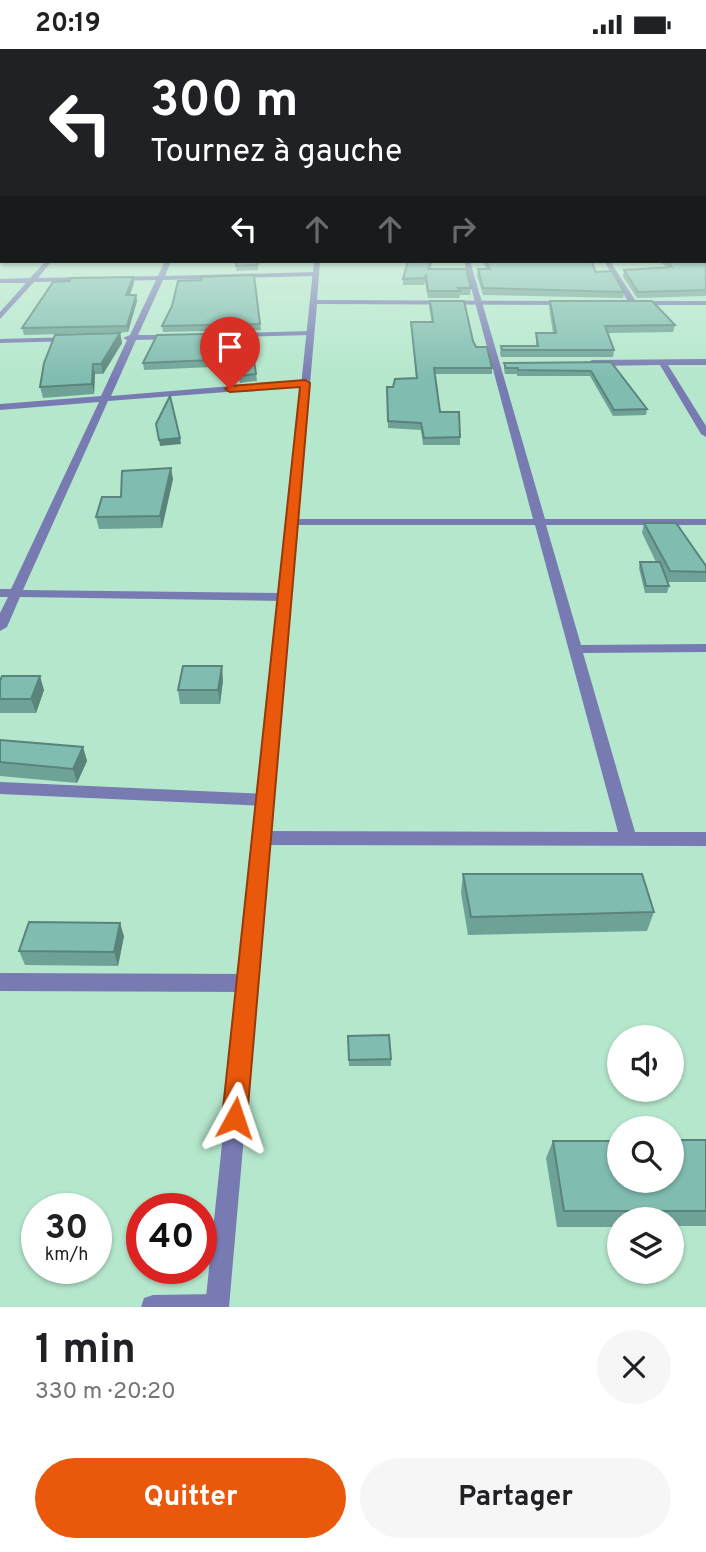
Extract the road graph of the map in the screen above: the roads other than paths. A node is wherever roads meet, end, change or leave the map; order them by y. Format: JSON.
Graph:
{"nodes":[{"id":1,"x":48,"y":263,"type":"edge"},
{"id":2,"x":167,"y":263,"type":"edge"},
{"id":3,"x":468,"y":263,"type":"edge"},
{"id":4,"x":608,"y":263,"type":"edge"},
{"id":5,"x":316,"y":267,"type":"edge"},
{"id":6,"x":160,"y":278,"type":"junction"},
{"id":7,"x":96,"y":279,"type":"edge"},
{"id":8,"x":109,"y":279,"type":"edge"},
{"id":9,"x":32,"y":281,"type":"junction"},
{"id":10,"x":0,"y":282,"type":"edge"},
{"id":11,"x":313,"y":302,"type":"junction"},
{"id":12,"x":478,"y":302,"type":"junction"},
{"id":13,"x":582,"y":303,"type":"edge"},
{"id":14,"x":620,"y":303,"type":"edge"},
{"id":15,"x":633,"y":303,"type":"junction"},
{"id":16,"x":706,"y":303,"type":"edge"},
{"id":17,"x":0,"y":317,"type":"edge"},
{"id":18,"x":310,"y":333,"type":"junction"},
{"id":19,"x":228,"y":335,"type":"edge"},
{"id":20,"x":187,"y":336,"type":"edge"},
{"id":21,"x":119,"y":338,"type":"edge"},
{"id":22,"x":133,"y":338,"type":"junction"},
{"id":23,"x":80,"y":339,"type":"edge"},
{"id":24,"x":0,"y":341,"type":"edge"},
{"id":25,"x":706,"y":362,"type":"edge"},
{"id":26,"x":495,"y":363,"type":"junction"},
{"id":27,"x":509,"y":363,"type":"edge"},
{"id":28,"x":579,"y":363,"type":"edge"},
{"id":29,"x":663,"y":363,"type":"junction"},
{"id":30,"x":305,"y":383,"type":"junction"},
{"id":31,"x":104,"y":399,"type":"junction"},
{"id":32,"x":0,"y":407,"type":"edge"},
{"id":33,"x":702,"y":422,"type":"edge"},
{"id":34,"x":706,"y":435,"type":"edge"},
{"id":35,"x":292,"y":522,"type":"junction"},
{"id":36,"x":540,"y":522,"type":"junction"},
{"id":37,"x":706,"y":522,"type":"edge"},
{"id":38,"x":0,"y":593,"type":"edge"},
{"id":39,"x":16,"y":593,"type":"junction"},
{"id":40,"x":285,"y":597,"type":"junction"},
{"id":41,"x":0,"y":627,"type":"edge"},
{"id":42,"x":575,"y":649,"type":"junction"},
{"id":43,"x":706,"y":649,"type":"edge"},
{"id":44,"x":0,"y":788,"type":"edge"},
{"id":45,"x":265,"y":800,"type":"junction"},
{"id":46,"x":262,"y":838,"type":"junction"},
{"id":47,"x":628,"y":838,"type":"junction"},
{"id":48,"x":706,"y":839,"type":"edge"},
{"id":49,"x":0,"y":982,"type":"edge"},
{"id":50,"x":247,"y":983,"type":"junction"},
{"id":51,"x":217,"y":1306,"type":"edge"},
{"id":52,"x":153,"y":1307,"type":"edge"}],
"edges":[{"from":1,"to":9,"type":"street"},
{"from":2,"to":6,"type":"street"},
{"from":3,"to":12,"type":"street"},
{"from":4,"to":15,"type":"street"},
{"from":5,"to":6,"type":"street"},
{"from":5,"to":11,"type":"street"},
{"from":6,"to":8,"type":"street"},
{"from":6,"to":22,"type":"street"},
{"from":7,"to":9,"type":"street"},
{"from":9,"to":10,"type":"street"},
{"from":9,"to":17,"type":"street"},
{"from":11,"to":12,"type":"street"},
{"from":11,"to":18,"type":"street"},
{"from":12,"to":13,"type":"street"},
{"from":12,"to":26,"type":"street"},
{"from":14,"to":15,"type":"street"},
{"from":15,"to":16,"type":"street"},
{"from":18,"to":19,"type":"street"},
{"from":18,"to":30,"type":"street"},
{"from":20,"to":22,"type":"street"},
{"from":21,"to":22,"type":"street"},
{"from":22,"to":31,"type":"street"},
{"from":23,"to":24,"type":"street"},
{"from":25,"to":29,"type":"street"},
{"from":26,"to":27,"type":"street"},
{"from":26,"to":36,"type":"street"},
{"from":28,"to":29,"type":"street"},
{"from":29,"to":33,"type":"street"},
{"from":30,"to":31,"type":"street"},
{"from":30,"to":35,"type":"street"},
{"from":31,"to":32,"type":"street"},
{"from":31,"to":39,"type":"street"},
{"from":33,"to":34,"type":"street"},
{"from":35,"to":36,"type":"street"},
{"from":35,"to":40,"type":"street"},
{"from":36,"to":37,"type":"street"},
{"from":36,"to":42,"type":"street"},
{"from":38,"to":39,"type":"street"},
{"from":39,"to":40,"type":"street"},
{"from":39,"to":41,"type":"street"},
{"from":40,"to":45,"type":"street"},
{"from":42,"to":43,"type":"street"},
{"from":42,"to":47,"type":"street"},
{"from":44,"to":45,"type":"street"},
{"from":45,"to":46,"type":"street"},
{"from":46,"to":47,"type":"street"},
{"from":46,"to":50,"type":"street"},
{"from":47,"to":48,"type":"street"},
{"from":49,"to":50,"type":"street"},
{"from":50,"to":51,"type":"street"},
{"from":51,"to":52,"type":"street"}]}
